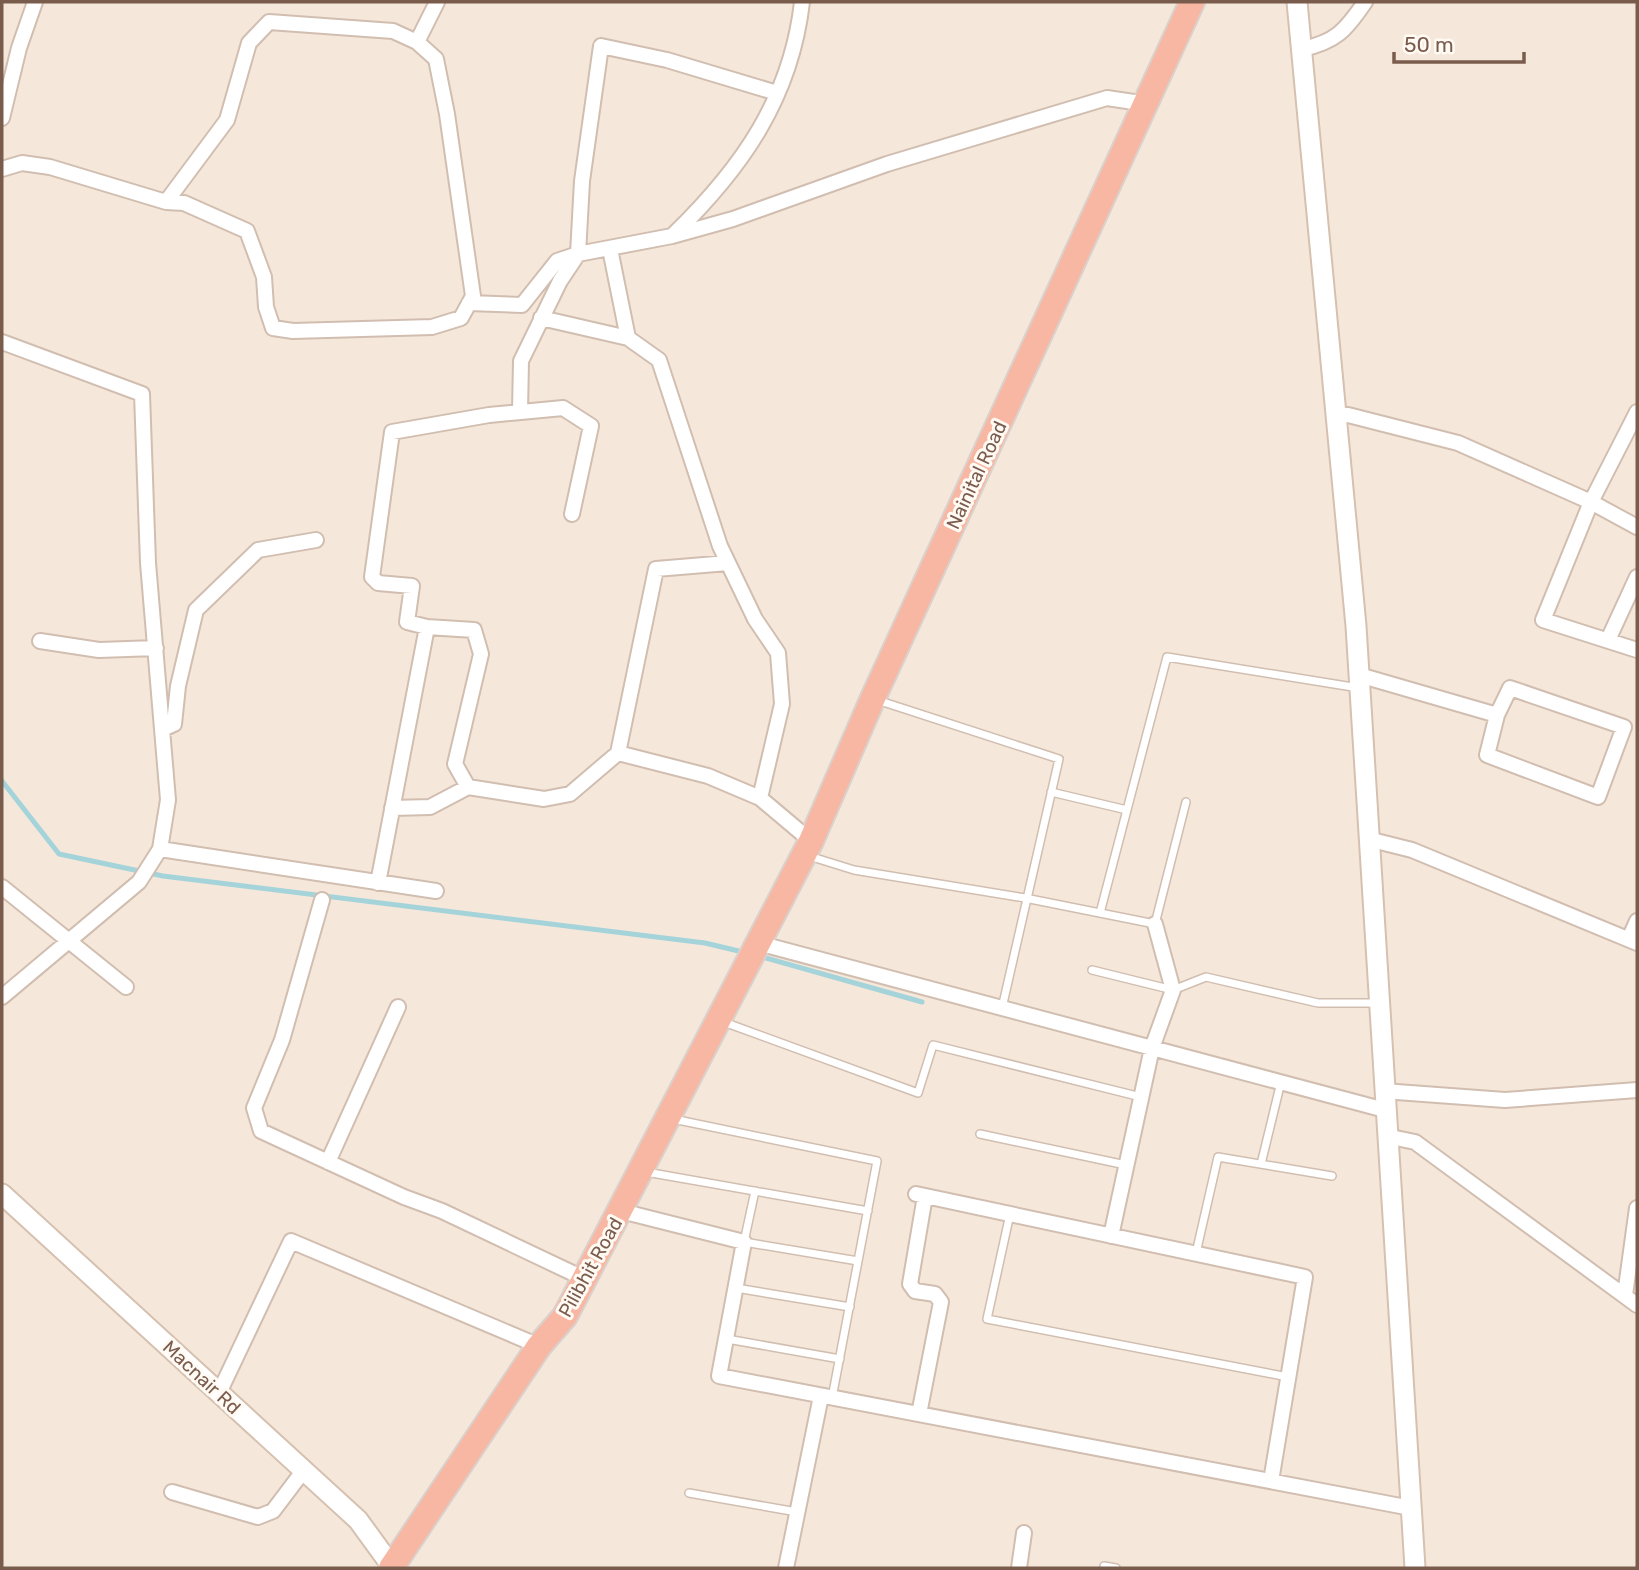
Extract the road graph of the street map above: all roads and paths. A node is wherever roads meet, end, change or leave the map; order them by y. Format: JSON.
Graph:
{"nodes":[{"id":1,"x":35,"y":2,"type":"edge"},
{"id":2,"x":437,"y":2,"type":"edge"},
{"id":3,"x":802,"y":2,"type":"edge"},
{"id":4,"x":1192,"y":2,"type":"edge"},
{"id":5,"x":1297,"y":2,"type":"edge"},
{"id":6,"x":1365,"y":2,"type":"edge"},
{"id":7,"x":416,"y":42,"type":"junction"},
{"id":8,"x":1301,"y":48,"type":"junction"},
{"id":9,"x":776,"y":93,"type":"junction"},
{"id":10,"x":1147,"y":104,"type":"junction"},
{"id":11,"x":2,"y":118,"type":"edge"},
{"id":12,"x":2,"y":169,"type":"edge"},
{"id":13,"x":166,"y":202,"type":"junction"},
{"id":14,"x":672,"y":236,"type":"junction"},
{"id":15,"x":610,"y":249,"type":"junction"},
{"id":16,"x":578,"y":254,"type":"junction"},
{"id":17,"x":469,"y":303,"type":"junction"},
{"id":18,"x":541,"y":318,"type":"junction"},
{"id":19,"x":628,"y":338,"type":"junction"},
{"id":20,"x":2,"y":342,"type":"edge"},
{"id":21,"x":520,"y":411,"type":"junction"},
{"id":22,"x":1637,"y":412,"type":"edge"},
{"id":23,"x":1336,"y":416,"type":"junction"},
{"id":24,"x":1591,"y":502,"type":"junction"},
{"id":25,"x":572,"y":514,"type":"dead end"},
{"id":26,"x":1637,"y":527,"type":"edge"},
{"id":27,"x":316,"y":540,"type":"dead end"},
{"id":28,"x":728,"y":563,"type":"junction"},
{"id":29,"x":1637,"y":577,"type":"edge"},
{"id":30,"x":428,"y":627,"type":"junction"},
{"id":31,"x":1608,"y":640,"type":"junction"},
{"id":32,"x":40,"y":641,"type":"dead end"},
{"id":33,"x":156,"y":648,"type":"junction"},
{"id":34,"x":1637,"y":650,"type":"edge"},
{"id":35,"x":1359,"y":682,"type":"junction"},
{"id":36,"x":873,"y":698,"type":"junction"},
{"id":37,"x":1497,"y":715,"type":"junction"},
{"id":38,"x":163,"y":729,"type":"junction"},
{"id":39,"x":618,"y":752,"type":"junction"},
{"id":40,"x":468,"y":787,"type":"junction"},
{"id":41,"x":1051,"y":792,"type":"junction"},
{"id":42,"x":760,"y":798,"type":"junction"},
{"id":43,"x":1186,"y":802,"type":"dead end"},
{"id":44,"x":392,"y":808,"type":"junction"},
{"id":45,"x":1127,"y":810,"type":"junction"},
{"id":46,"x":1368,"y":839,"type":"junction"},
{"id":47,"x":807,"y":848,"type":"junction"},
{"id":48,"x":160,"y":849,"type":"junction"},
{"id":49,"x":378,"y":883,"type":"junction"},
{"id":50,"x":2,"y":887,"type":"edge"},
{"id":51,"x":436,"y":891,"type":"dead end"},
{"id":52,"x":1025,"y":898,"type":"junction"},
{"id":53,"x":322,"y":900,"type":"dead end"},
{"id":54,"x":1100,"y":913,"type":"junction"},
{"id":55,"x":1637,"y":922,"type":"edge"},
{"id":56,"x":1155,"y":924,"type":"junction"},
{"id":57,"x":1633,"y":941,"type":"edge"},
{"id":58,"x":68,"y":942,"type":"junction"},
{"id":59,"x":755,"y":951,"type":"junction"},
{"id":60,"x":1093,"y":970,"type":"dead end"},
{"id":61,"x":126,"y":988,"type":"dead end"},
{"id":62,"x":1173,"y":990,"type":"junction"},
{"id":63,"x":2,"y":997,"type":"edge"},
{"id":64,"x":1378,"y":1003,"type":"junction"},
{"id":65,"x":398,"y":1007,"type":"dead end"},
{"id":66,"x":1002,"y":1008,"type":"junction"},
{"id":67,"x":719,"y":1020,"type":"junction"},
{"id":68,"x":1153,"y":1048,"type":"junction"},
{"id":69,"x":1281,"y":1082,"type":"junction"},
{"id":70,"x":1637,"y":1090,"type":"edge"},
{"id":71,"x":1141,"y":1097,"type":"junction"},
{"id":72,"x":1384,"y":1100,"type":"junction"},
{"id":73,"x":669,"y":1118,"type":"junction"},
{"id":74,"x":980,"y":1134,"type":"dead end"},
{"id":75,"x":1386,"y":1136,"type":"junction"},
{"id":76,"x":328,"y":1163,"type":"junction"},
{"id":77,"x":1261,"y":1164,"type":"junction"},
{"id":78,"x":1126,"y":1165,"type":"junction"},
{"id":79,"x":642,"y":1171,"type":"junction"},
{"id":80,"x":1332,"y":1176,"type":"dead end"},
{"id":81,"x":755,"y":1191,"type":"junction"},
{"id":82,"x":2,"y":1194,"type":"edge"},
{"id":83,"x":1637,"y":1208,"type":"edge"},
{"id":84,"x":621,"y":1211,"type":"junction"},
{"id":85,"x":868,"y":1211,"type":"junction"},
{"id":86,"x":1010,"y":1214,"type":"junction"},
{"id":87,"x":1111,"y":1236,"type":"junction"},
{"id":88,"x":744,"y":1242,"type":"junction"},
{"id":89,"x":1196,"y":1254,"type":"junction"},
{"id":90,"x":858,"y":1261,"type":"junction"},
{"id":91,"x":585,"y":1279,"type":"junction"},
{"id":92,"x":736,"y":1288,"type":"junction"},
{"id":93,"x":1625,"y":1296,"type":"junction"},
{"id":94,"x":1637,"y":1305,"type":"edge"},
{"id":95,"x":850,"y":1307,"type":"junction"},
{"id":96,"x":726,"y":1339,"type":"junction"},
{"id":97,"x":539,"y":1346,"type":"junction"},
{"id":98,"x":839,"y":1359,"type":"junction"},
{"id":99,"x":1288,"y":1377,"type":"junction"},
{"id":100,"x":219,"y":1393,"type":"junction"},
{"id":101,"x":827,"y":1397,"type":"junction"},
{"id":102,"x":919,"y":1414,"type":"junction"},
{"id":103,"x":304,"y":1470,"type":"junction"},
{"id":104,"x":1271,"y":1481,"type":"junction"},
{"id":105,"x":172,"y":1492,"type":"dead end"},
{"id":106,"x":689,"y":1493,"type":"dead end"},
{"id":107,"x":1411,"y":1508,"type":"junction"},
{"id":108,"x":797,"y":1512,"type":"junction"},
{"id":109,"x":1024,"y":1533,"type":"dead end"},
{"id":110,"x":1104,"y":1566,"type":"dead end"},
{"id":111,"x":392,"y":1568,"type":"edge"},
{"id":112,"x":786,"y":1568,"type":"edge"},
{"id":113,"x":1019,"y":1568,"type":"edge"},
{"id":114,"x":1116,"y":1568,"type":"edge"},
{"id":115,"x":1415,"y":1568,"type":"edge"}],
"edges":[{"from":1,"to":11,"type":"street"},
{"from":2,"to":7,"type":"street"},
{"from":3,"to":9,"type":"street"},
{"from":4,"to":10,"type":"highway","name":"Nainital Road"},
{"from":5,"to":8,"type":"main road"},
{"from":6,"to":8,"type":"street"},
{"from":7,"to":13,"type":"street"},
{"from":7,"to":17,"type":"street"},
{"from":8,"to":23,"type":"main road"},
{"from":9,"to":14,"type":"street"},
{"from":9,"to":16,"type":"street"},
{"from":10,"to":14,"type":"street"},
{"from":10,"to":36,"type":"highway","name":"Nainital Road"},
{"from":12,"to":13,"type":"street"},
{"from":13,"to":17,"type":"street"},
{"from":14,"to":15,"type":"street"},
{"from":15,"to":16,"type":"street"},
{"from":15,"to":19,"type":"street"},
{"from":16,"to":17,"type":"street"},
{"from":16,"to":18,"type":"street"},
{"from":18,"to":19,"type":"street"},
{"from":18,"to":21,"type":"street"},
{"from":19,"to":28,"type":"street"},
{"from":20,"to":33,"type":"street"},
{"from":21,"to":25,"type":"street"},
{"from":21,"to":30,"type":"street"},
{"from":22,"to":24,"type":"street"},
{"from":23,"to":24,"type":"street"},
{"from":23,"to":35,"type":"main road"},
{"from":24,"to":26,"type":"street"},
{"from":24,"to":31,"type":"street"},
{"from":27,"to":38,"type":"street"},
{"from":28,"to":39,"type":"street"},
{"from":28,"to":42,"type":"street"},
{"from":29,"to":31,"type":"street"},
{"from":30,"to":40,"type":"street"},
{"from":30,"to":44,"type":"street"},
{"from":31,"to":34,"type":"street"},
{"from":32,"to":33,"type":"street"},
{"from":33,"to":38,"type":"street"},
{"from":35,"to":37,"type":"street"},
{"from":35,"to":45,"type":"lane"},
{"from":35,"to":46,"type":"main road"},
{"from":36,"to":41,"type":"lane"},
{"from":36,"to":47,"type":"highway","name":"Nainital Road"},
{"from":37,"to":37,"type":"street"},
{"from":38,"to":48,"type":"street"},
{"from":39,"to":40,"type":"street"},
{"from":39,"to":42,"type":"street"},
{"from":40,"to":44,"type":"street"},
{"from":41,"to":45,"type":"lane"},
{"from":41,"to":52,"type":"lane"},
{"from":42,"to":47,"type":"street"},
{"from":43,"to":56,"type":"lane"},
{"from":44,"to":49,"type":"street"},
{"from":45,"to":54,"type":"lane"},
{"from":46,"to":57,"type":"street"},
{"from":46,"to":64,"type":"main road"},
{"from":47,"to":52,"type":"lane"},
{"from":47,"to":59,"type":"highway","name":"Nainital Road"},
{"from":48,"to":49,"type":"street"},
{"from":48,"to":58,"type":"street"},
{"from":49,"to":51,"type":"street"},
{"from":50,"to":58,"type":"street"},
{"from":52,"to":54,"type":"lane"},
{"from":52,"to":66,"type":"lane"},
{"from":53,"to":76,"type":"street"},
{"from":54,"to":56,"type":"lane"},
{"from":55,"to":57,"type":"street"},
{"from":56,"to":62,"type":"street"},
{"from":58,"to":61,"type":"street"},
{"from":58,"to":63,"type":"street"},
{"from":59,"to":66,"type":"street"},
{"from":59,"to":67,"type":"highway","name":"Pilibhit Road"},
{"from":60,"to":62,"type":"lane"},
{"from":62,"to":64,"type":"lane"},
{"from":62,"to":68,"type":"street"},
{"from":64,"to":72,"type":"main road"},
{"from":65,"to":76,"type":"street"},
{"from":66,"to":68,"type":"street"},
{"from":67,"to":71,"type":"lane"},
{"from":67,"to":73,"type":"highway","name":"Pilibhit Road"},
{"from":68,"to":69,"type":"street"},
{"from":68,"to":71,"type":"street"},
{"from":69,"to":72,"type":"street"},
{"from":69,"to":77,"type":"lane"},
{"from":70,"to":72,"type":"street"},
{"from":71,"to":78,"type":"street"},
{"from":72,"to":75,"type":"main road"},
{"from":73,"to":79,"type":"highway","name":"Pilibhit Road"},
{"from":73,"to":85,"type":"lane"},
{"from":74,"to":78,"type":"lane"},
{"from":75,"to":93,"type":"street"},
{"from":75,"to":107,"type":"main road"},
{"from":76,"to":91,"type":"street"},
{"from":77,"to":80,"type":"lane"},
{"from":77,"to":89,"type":"lane"},
{"from":78,"to":87,"type":"street"},
{"from":79,"to":81,"type":"lane"},
{"from":79,"to":84,"type":"highway","name":"Pilibhit Road"},
{"from":81,"to":85,"type":"lane"},
{"from":81,"to":88,"type":"lane"},
{"from":82,"to":100,"type":"main road","name":"Macnair Rd"},
{"from":83,"to":93,"type":"street"},
{"from":84,"to":88,"type":"street"},
{"from":84,"to":91,"type":"highway","name":"Pilibhit Road"},
{"from":85,"to":90,"type":"lane"},
{"from":86,"to":87,"type":"street"},
{"from":86,"to":99,"type":"lane"},
{"from":86,"to":102,"type":"street"},
{"from":87,"to":89,"type":"street"},
{"from":88,"to":90,"type":"lane"},
{"from":88,"to":92,"type":"street"},
{"from":89,"to":99,"type":"street"},
{"from":90,"to":95,"type":"lane"},
{"from":91,"to":97,"type":"highway","name":"Pilibhit Road"},
{"from":92,"to":95,"type":"lane"},
{"from":92,"to":96,"type":"street"},
{"from":93,"to":94,"type":"street"},
{"from":95,"to":98,"type":"lane"},
{"from":96,"to":98,"type":"lane"},
{"from":96,"to":101,"type":"street"},
{"from":97,"to":100,"type":"street"},
{"from":97,"to":111,"type":"highway","name":"Pilibhit Road"},
{"from":98,"to":101,"type":"lane"},
{"from":99,"to":104,"type":"street"},
{"from":100,"to":103,"type":"main road","name":"Macnair Rd"},
{"from":101,"to":102,"type":"street"},
{"from":101,"to":108,"type":"street"},
{"from":102,"to":104,"type":"street"},
{"from":103,"to":105,"type":"street"},
{"from":103,"to":111,"type":"main road","name":"Macnair Rd"},
{"from":104,"to":107,"type":"street"},
{"from":106,"to":108,"type":"lane"},
{"from":107,"to":115,"type":"main road"},
{"from":108,"to":112,"type":"street"},
{"from":109,"to":113,"type":"street"},
{"from":110,"to":114,"type":"lane"}]}
